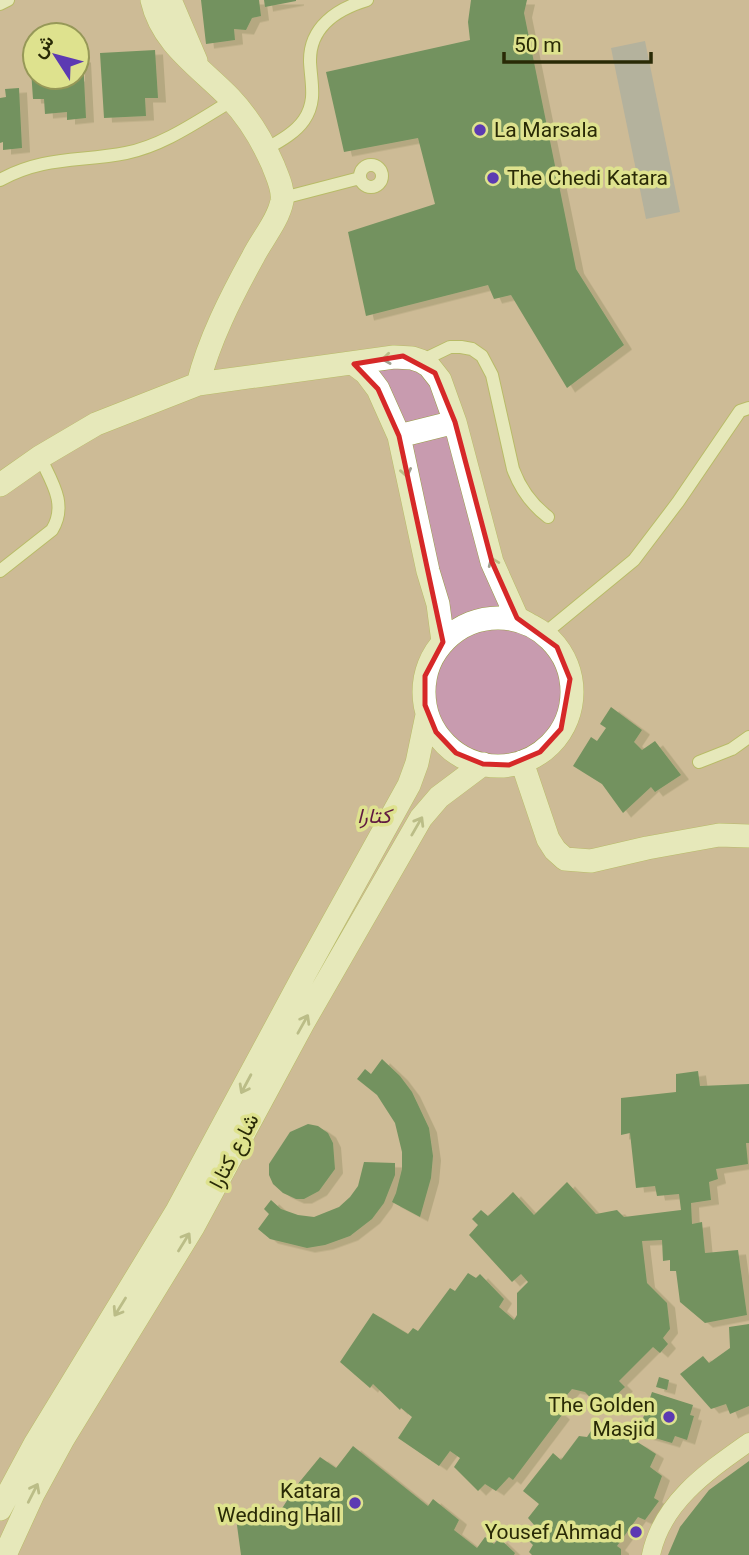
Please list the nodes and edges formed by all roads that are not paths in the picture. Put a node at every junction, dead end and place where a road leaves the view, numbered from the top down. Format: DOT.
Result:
graph roads {
  1 [pos="8,0"];
  2 [pos="152,0"];
  3 [pos="170,0"];
  4 [pos="367,0"];
  5 [pos="0,4"];
  6 [pos="199,67"];
  7 [pos="233,100"];
  8 [pos="266,149"];
  9 [pos="359,178"];
  10 [pos="0,180"];
  11 [pos="283,198"];
  12 [pos="421,361"];
  13 [pos="354,364"];
  14 [pos="198,384"];
  15 [pos="749,408"];
  16 [pos="455,422"];
  17 [pos="399,436"];
  18 [pos="40,457"];
  19 [pos="0,485"];
  20 [pos="548,517"];
  21 [pos="0,571"];
  22 [pos="536,629"];
  23 [pos="443,642"];
  24 [pos="427,715"];
  25 [pos="749,737"];
  26 [pos="522,761"];
  27 [pos="699,762"];
  28 [pos="483,764"];
  29 [pos="749,836"];
  30 [pos="749,1442"];
  31 [pos="0,1509"];
  32 [pos="5,1555"];
  33 [pos="651,1555"];
  1 -- 5 [label="lane"];
  2 -- 6 [label="street"];
  3 -- 6 [label="street"];
  4 -- 8 [label="lane"];
  6 -- 7 [label="street"];
  7 -- 8 [label="street"];
  7 -- 10 [label="lane"];
  8 -- 11 [label="street"];
  9 -- 11 [label="lane"];
  11 -- 14 [label="street"];
  12 -- 13 [label="street, one-way"];
  12 -- 16 [label="street"];
  12 -- 20 [label="lane"];
  13 -- 14 [label="street"];
  13 -- 17 [label="street"];
  14 -- 18 [label="street"];
  15 -- 22 [label="lane"];
  16 -- 17 [label="street"];
  22 -- 16 [label="street, one-way"];
  17 -- 23 [label="street, one-way"];
  18 -- 19 [label="street"];
  18 -- 21 [label="lane"];
  22 -- 23 [label="street"];
  22 -- 26 [label="street"];
  23 -- 24 [label="street"];
  24 -- 28 [label="street"];
  24 -- 31 [label="street, شارع كتارا, one-way"];
  25 -- 27 [label="lane"];
  26 -- 28 [label="street"];
  26 -- 29 [label="street"];
  32 -- 28 [label="street, شارع كتارا, one-way"];
  30 -- 33 [label="street"];
}
